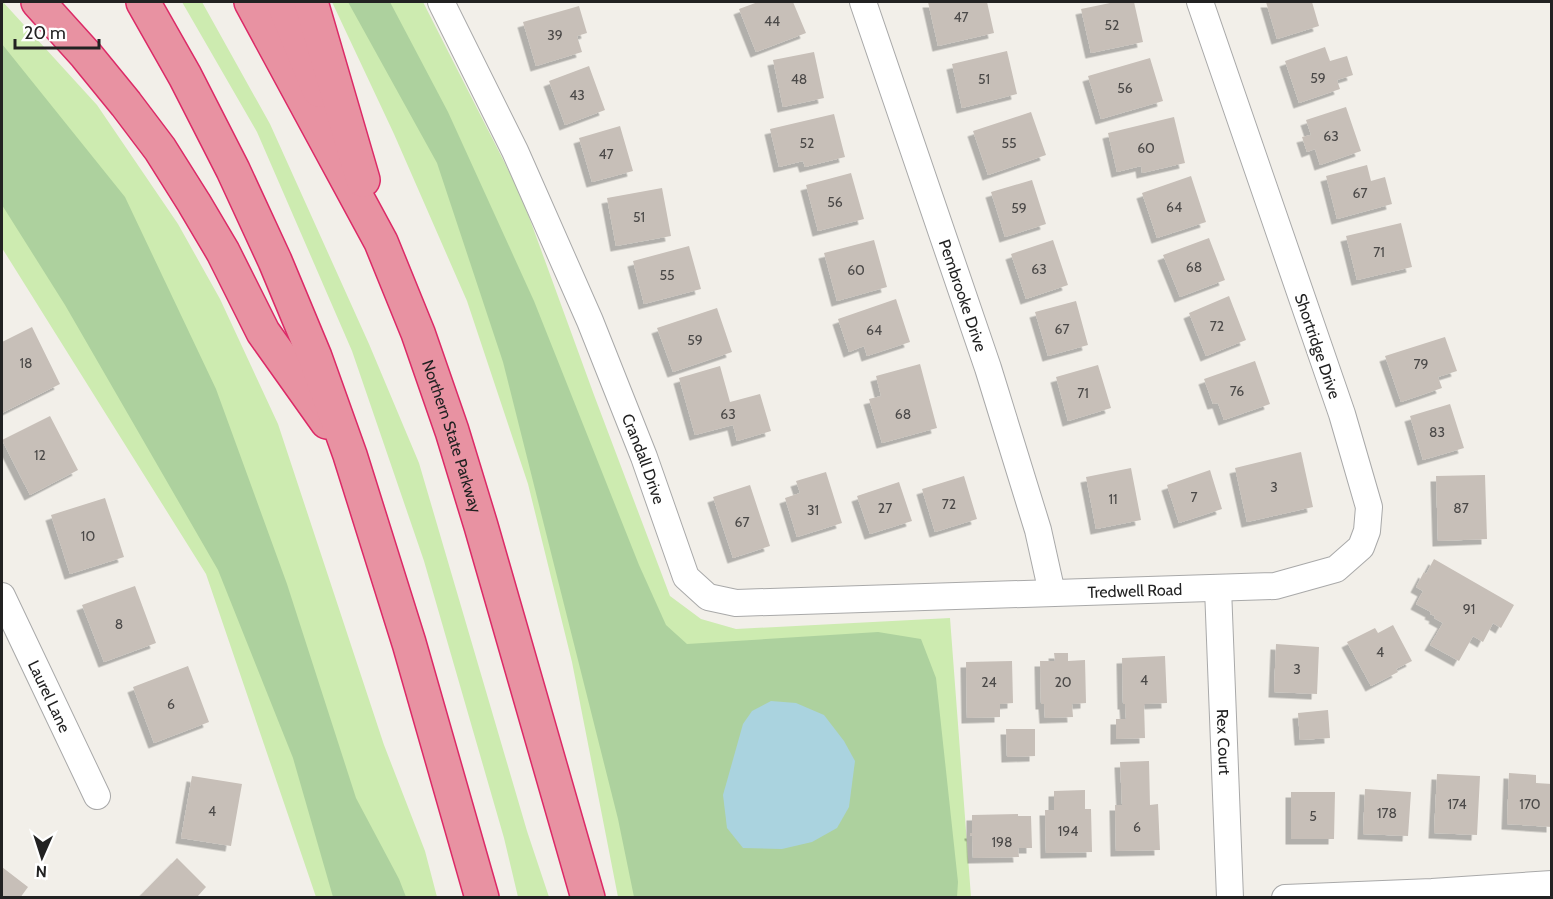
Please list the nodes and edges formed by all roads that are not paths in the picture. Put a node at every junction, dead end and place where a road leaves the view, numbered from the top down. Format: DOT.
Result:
graph roads {
  1 [pos="38,2"];
  2 [pos="143,2"];
  3 [pos="251,2"];
  4 [pos="283,2"];
  5 [pos="311,2"];
  6 [pos="441,2"];
  7 [pos="863,2"];
  8 [pos="1200,2"];
  9 [pos="381,242"];
  10 [pos="350,455"];
  11 [pos="1218,588"];
  12 [pos="1052,593"];
  13 [pos="2,596"];
  14 [pos="97,796"];
  15 [pos="1551,884"];
  16 [pos="482,897"];
  17 [pos="588,897"];
  18 [pos="1230,897"];
  19 [pos="1285,897"];
  1 -- 10 [label="highway"];
  2 -- 10 [label="highway"];
  3 -- 9 [label="highway, Northern State Parkway"];
  4 -- 9 [label="highway"];
  5 -- 9 [label="highway"];
  6 -- 12 [label="street, Crandall Drive"];
  7 -- 12 [label="street, Pembrooke Drive"];
  8 -- 11 [label="street, Shortridge Drive"];
  9 -- 17 [label="highway, Northern State Parkway"];
  10 -- 16 [label="highway"];
  11 -- 12 [label="street, Tredwell Road"];
  11 -- 18 [label="street, Rex Court"];
  13 -- 14 [label="street, Laurel Lane"];
  15 -- 19 [label="street"];
}
